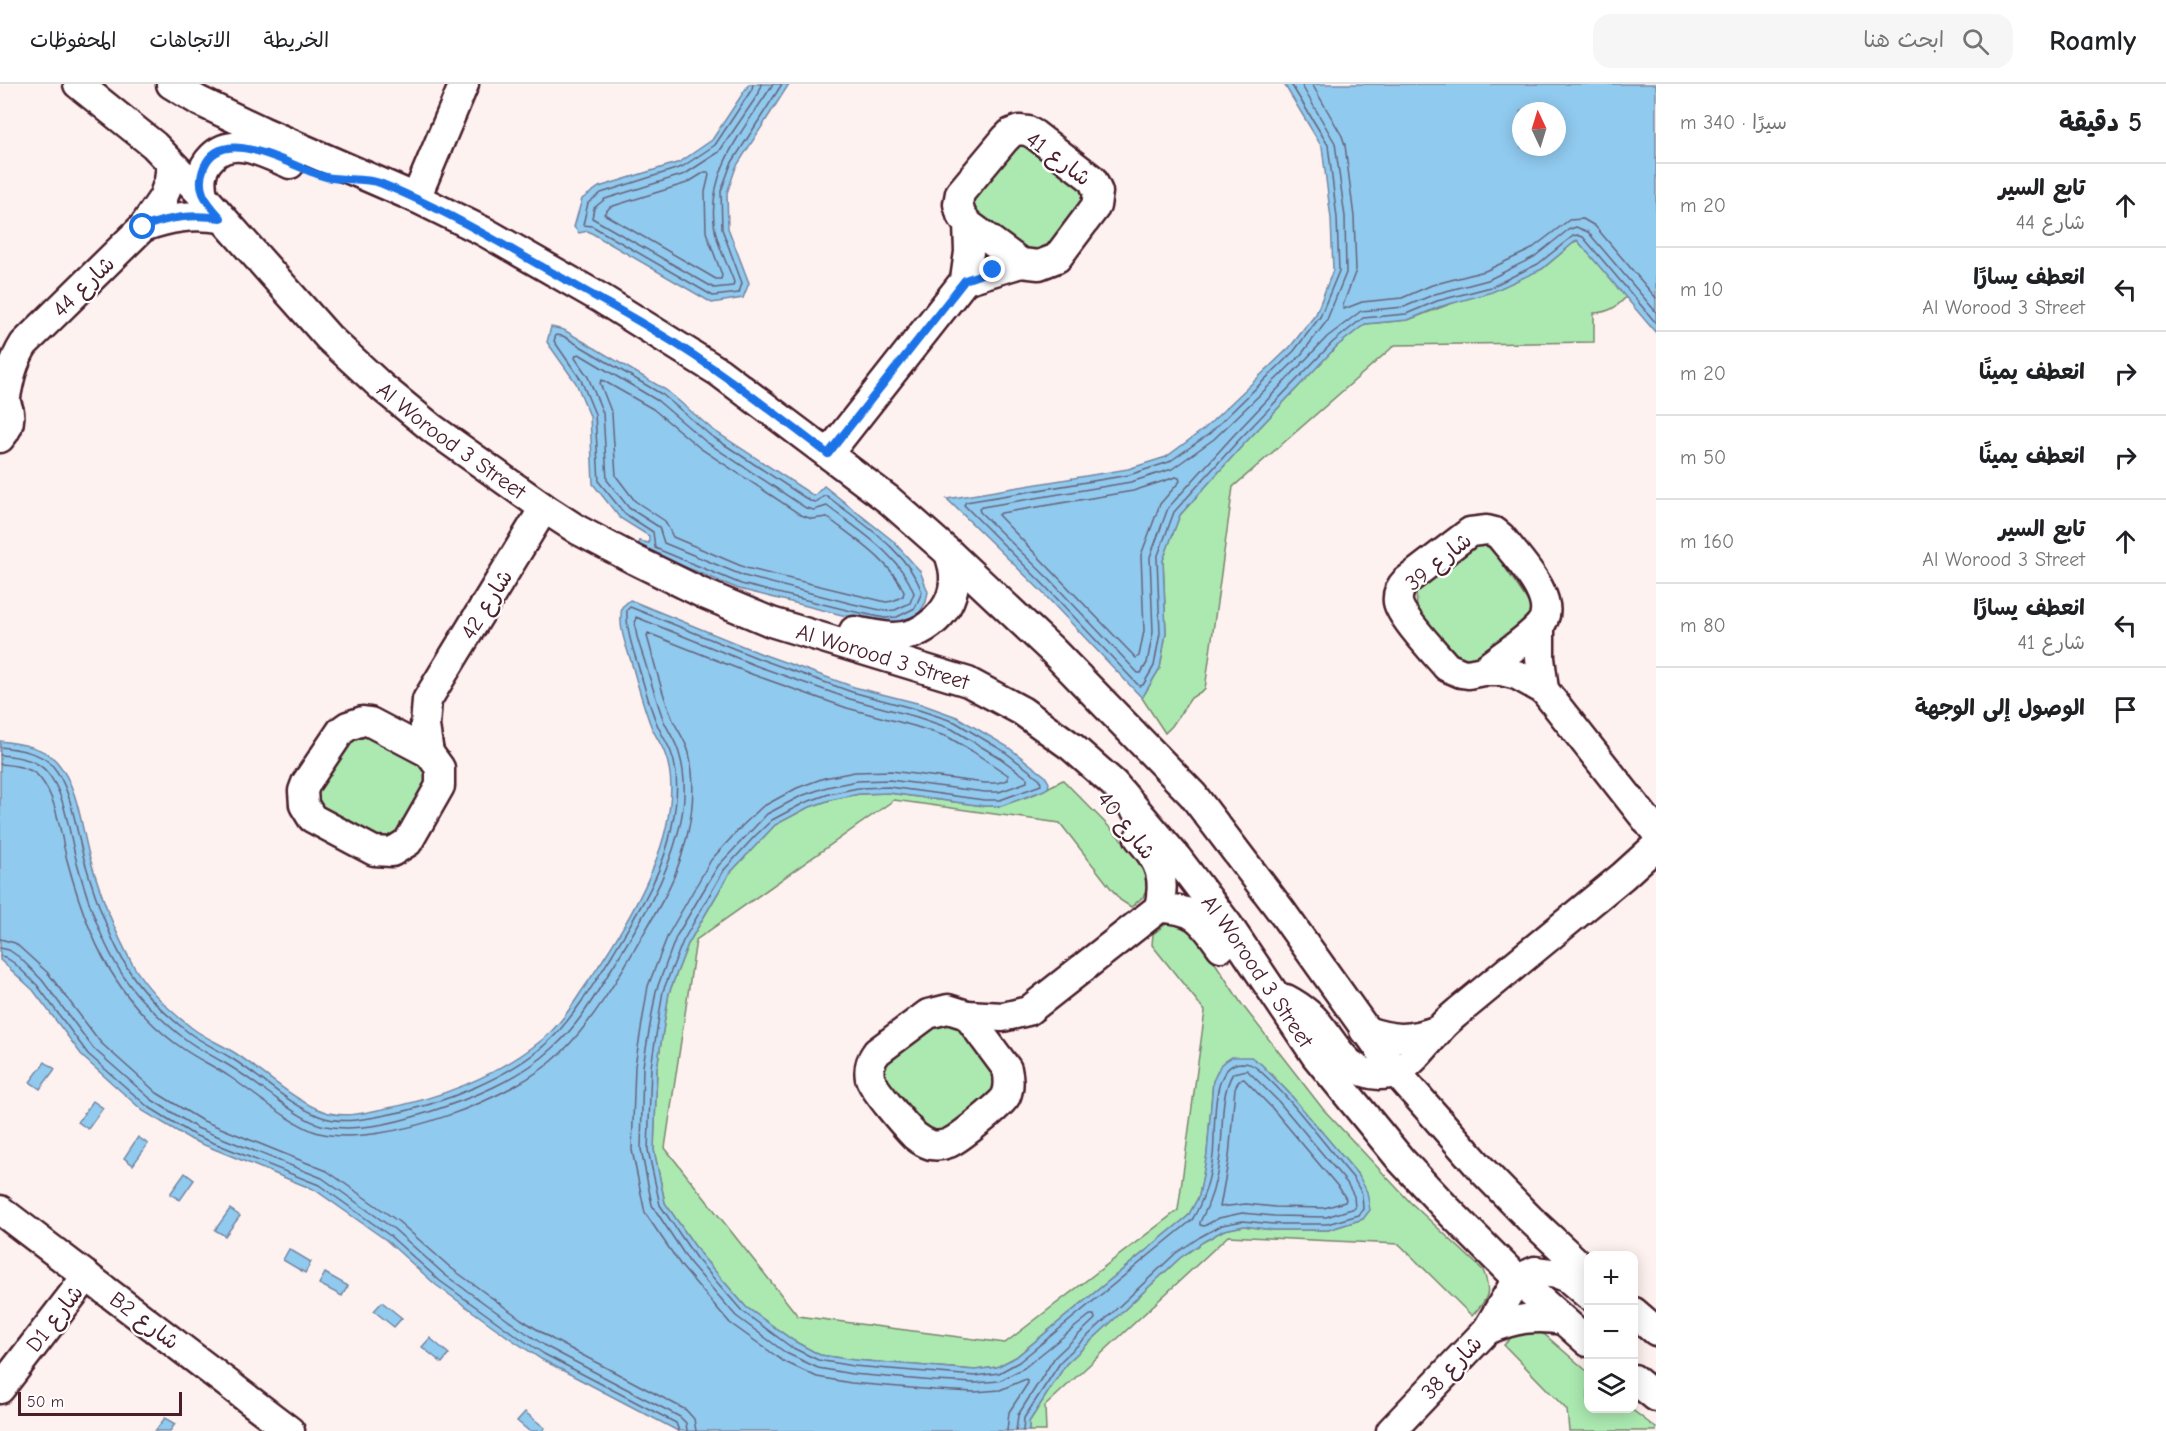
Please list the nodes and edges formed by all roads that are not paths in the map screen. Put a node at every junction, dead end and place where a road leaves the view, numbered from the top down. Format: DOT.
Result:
graph roads {
  1 [pos="78,84"];
  2 [pos="171,84"];
  3 [pos="464,84"];
  4 [pos="171,164"];
  5 [pos="376,182"];
  6 [pos="203,196"];
  7 [pos="416,198"];
  8 [pos="221,218"];
  9 [pos="968,224"];
  10 [pos="143,227"];
  11 [pos="1021,263"];
  12 [pos="965,280"];
  13 [pos="12,347"];
  14 [pos="3,399"];
  15 [pos="0,438"];
  16 [pos="828,454"];
  17 [pos="544,508"];
  18 [pos="949,553"];
  19 [pos="771,622"];
  20 [pos="1540,625"];
  21 [pos="1483,671"];
  22 [pos="1544,690"];
  23 [pos="427,700"];
  24 [pos="370,722"];
  25 [pos="1072,747"];
  26 [pos="429,753"];
  27 [pos="1656,832"];
  28 [pos="1656,846"];
  29 [pos="1159,908"];
  30 [pos="1273,995"];
  31 [pos="1028,1011"];
  32 [pos="967,1015"];
  33 [pos="1364,1030"];
  34 [pos="1438,1030"];
  35 [pos="1007,1069"];
  36 [pos="1396,1072"];
  37 [pos="0,1210"];
  38 [pos="1584,1269"];
  39 [pos="87,1276"];
  40 [pos="1517,1279"];
  41 [pos="1584,1292"];
  42 [pos="1638,1315"];
  43 [pos="1563,1320"];
  44 [pos="1487,1329"];
  45 [pos="1656,1331"];
  46 [pos="1638,1335"];
  47 [pos="1584,1338"];
  48 [pos="1656,1343"];
  49 [pos="1638,1382"];
  50 [pos="0,1389"];
  51 [pos="1656,1397"];
  52 [pos="291,1431"];
  53 [pos="1391,1431"];
  1 -- 4 [label="street, Al Worood 3 Street"];
  2 -- 5 [label="street"];
  3 -- 7 [label="street"];
  4 -- 6 [label="street, Al Worood 3 Street"];
  4 -- 10 [label="street, شارع 44"];
  5 -- 6 [label="street"];
  5 -- 7 [label="street"];
  6 -- 8 [label="street, Al Worood 3 Street"];
  7 -- 16 [label="street"];
  8 -- 10 [label="street, شارع 44"];
  8 -- 17 [label="street, Al Worood 3 Street"];
  9 -- 11 [label="street"];
  9 -- 11 [label="street, شارع 41"];
  9 -- 12 [label="street, شارع 41"];
  10 -- 13 [label="street, شارع 44"];
  11 -- 12 [label="street, شارع 41"];
  12 -- 16 [label="street"];
  13 -- 14 [label="street, شارع 44"];
  14 -- 15 [label="street, شارع 44"];
  16 -- 18 [label="street"];
  17 -- 19 [label="street, Al Worood 3 Street"];
  17 -- 23 [label="street, شارع 42"];
  18 -- 19 [label="street"];
  18 -- 33 [label="street"];
  19 -- 25 [label="street, Al Worood 3 Street"];
  20 -- 21 [label="street"];
  20 -- 21 [label="street, شارع 39"];
  20 -- 22 [label="street, شارع 39"];
  21 -- 22 [label="street, شارع 39"];
  22 -- 27 [label="street, شارع 39"];
  23 -- 24 [label="street, شارع 42"];
  23 -- 26 [label="street, شارع 42"];
  24 -- 26 [label="street"];
  24 -- 26 [label="street, شارع 42"];
  25 -- 29 [label="street, شارع 40"];
  25 -- 30 [label="street, Al Worood 3 Street"];
  28 -- 34 [label="street"];
  29 -- 30 [label="street"];
  29 -- 31 [label="street"];
  30 -- 36 [label="street"];
  30 -- 40 [label="street, Al Worood 3 Street"];
  31 -- 32 [label="street"];
  31 -- 35 [label="street"];
  32 -- 35 [label="street"];
  32 -- 35 [label="street"];
  33 -- 34 [label="street"];
  33 -- 36 [label="street"];
  34 -- 36 [label="street"];
  36 -- 38 [label="street"];
  37 -- 39 [label="street, B2 شارع"];
  39 -- 50 [label="street, D1 شارع"];
  39 -- 52 [label="street, B2 شارع"];
  40 -- 41 [label="street"];
  40 -- 43 [label="street, Al Worood 3 Street"];
  40 -- 44 [label="street, شارع 38"];
  42 -- 45 [label="street"];
  43 -- 44 [label="street"];
  43 -- 47 [label="street, Al Worood 3 Street"];
  44 -- 53 [label="street, شارع 38"];
  46 -- 48 [label="street"];
  49 -- 51 [label="street"];
}
